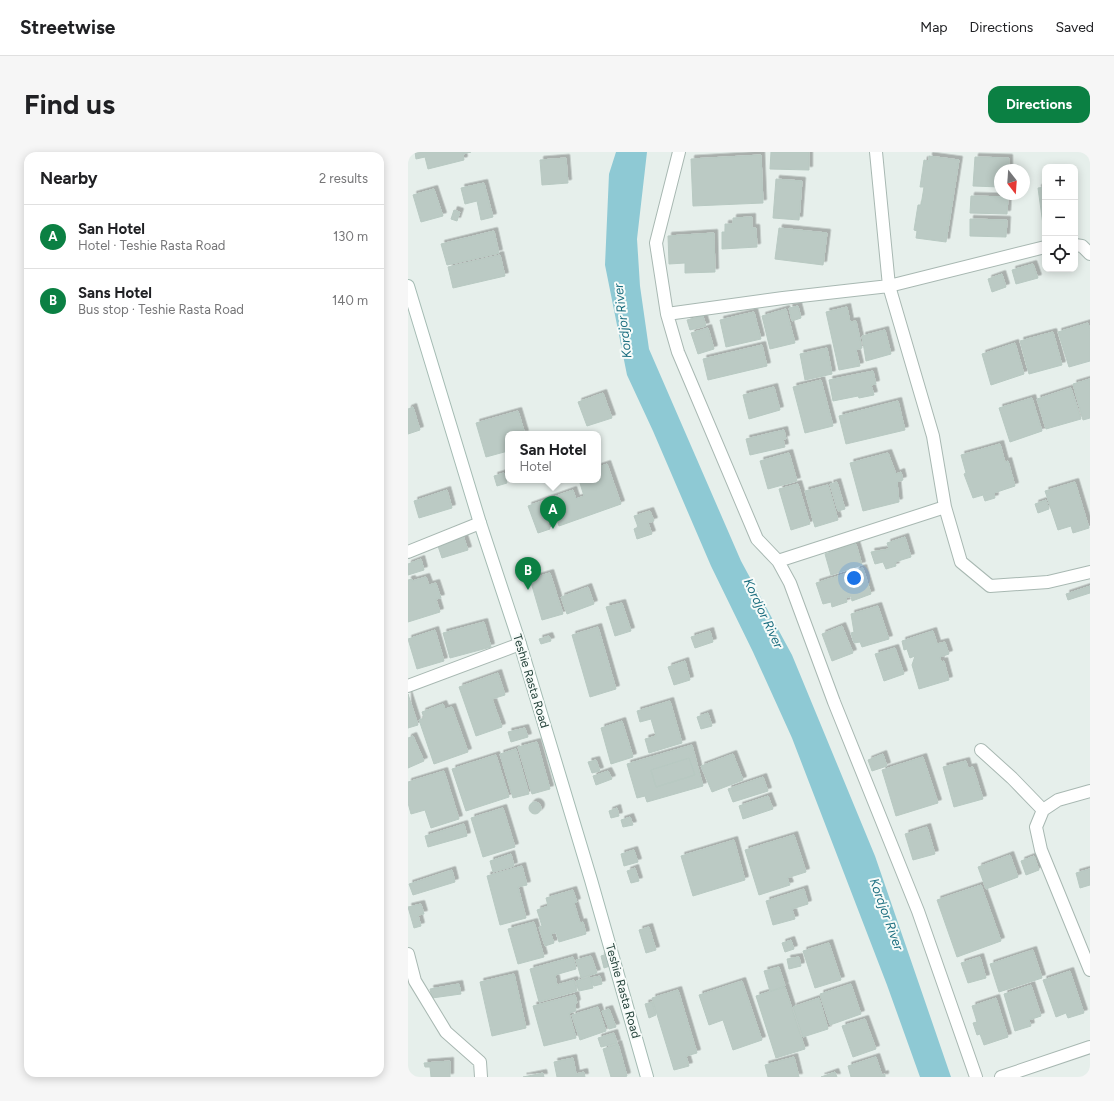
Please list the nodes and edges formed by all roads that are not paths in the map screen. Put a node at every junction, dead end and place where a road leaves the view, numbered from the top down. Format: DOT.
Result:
graph roads {
  1 [pos="679,152"];
  2 [pos="876,152"];
  3 [pos="1078,245"];
  4 [pos="1042,248"];
  5 [pos="1090,254"];
  6 [pos="408,286"];
  7 [pos="889,286"];
  8 [pos="667,314"];
  9 [pos="945,508"];
  10 [pos="480,524"];
  11 [pos="408,552"];
  12 [pos="778,561"];
  13 [pos="1090,572"];
  14 [pos="520,644"];
  15 [pos="408,686"];
  16 [pos="980,750"];
  17 [pos="1090,790"];
  18 [pos="1043,810"];
  19 [pos="408,954"];
  20 [pos="1090,970"];
  21 [pos="1090,1047"];
  22 [pos="481,1077"];
  23 [pos="647,1077"];
  24 [pos="976,1077"];
  25 [pos="1001,1077"];
  1 -- 8 [label="street"];
  2 -- 7 [label="street"];
  3 -- 5 [label="street"];
  4 -- 7 [label="street"];
  6 -- 10 [label="street, Teshie Rasta Road"];
  7 -- 8 [label="street"];
  7 -- 9 [label="street"];
  8 -- 12 [label="street"];
  9 -- 12 [label="street"];
  9 -- 13 [label="street"];
  10 -- 11 [label="street"];
  10 -- 14 [label="street, Teshie Rasta Road"];
  12 -- 24 [label="street"];
  14 -- 15 [label="street"];
  14 -- 23 [label="street, Teshie Rasta Road"];
  16 -- 18 [label="street"];
  17 -- 18 [label="street"];
  18 -- 20 [label="street"];
  19 -- 22 [label="street"];
  21 -- 25 [label="street"];
}
